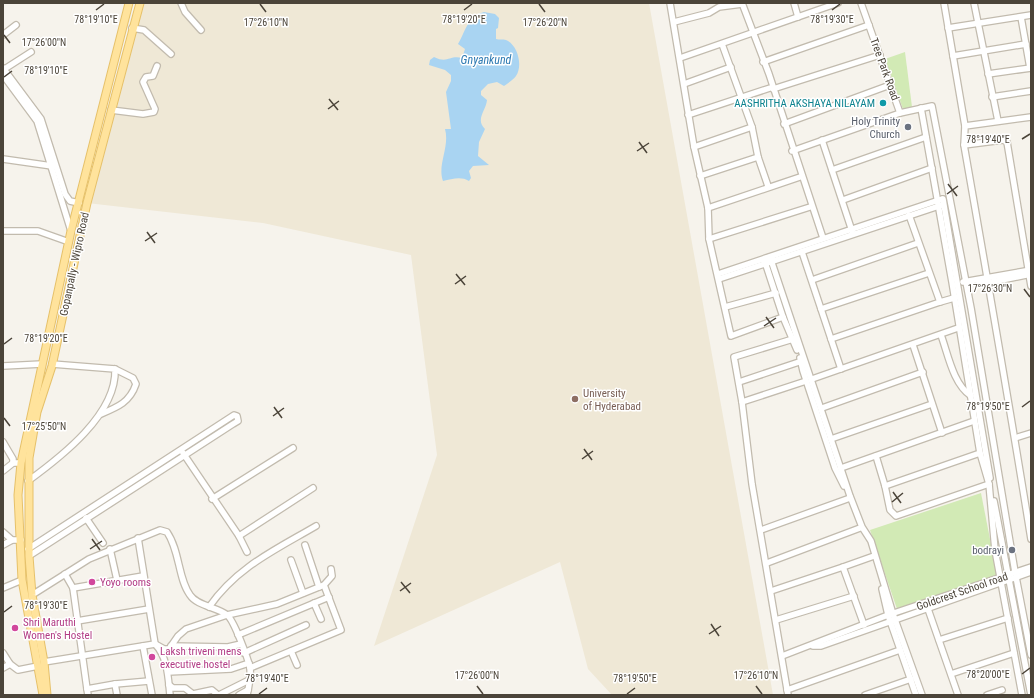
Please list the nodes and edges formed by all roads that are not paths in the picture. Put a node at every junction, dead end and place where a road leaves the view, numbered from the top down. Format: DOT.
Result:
graph roads {
  1 [pos="128,3"];
  2 [pos="140,3"];
  3 [pos="181,3"];
  4 [pos="670,3"];
  5 [pos="742,3"];
  6 [pos="794,3"];
  7 [pos="838,3"];
  8 [pos="861,3"];
  9 [pos="944,3"];
  10 [pos="974,3"];
  11 [pos="830,4"];
  12 [pos="718,5"];
  13 [pos="1031,16"];
  14 [pos="798,17"];
  15 [pos="1021,17"];
  16 [pos="674,22"];
  17 [pos="978,22"];
  18 [pos="16,25"];
  19 [pos="869,25"];
  20 [pos="132,28"];
  21 [pos="948,28"];
  22 [pos="201,30"];
  23 [pos="752,32"];
  24 [pos="3,35"];
  25 [pos="722,44"];
  26 [pos="1026,44"];
  27 [pos="983,50"];
  28 [pos="31,52"];
  29 [pos="171,54"];
  30 [pos="880,55"];
  31 [pos="953,56"];
  32 [pos="680,58"];
  33 [pos="764,62"];
  34 [pos="157,66"];
  35 [pos="730,67"];
  36 [pos="1030,68"];
  37 [pos="3,70"];
  38 [pos="988,74"];
  39 [pos="684,84"];
  40 [pos="890,85"];
  41 [pos="772,88"];
  42 [pos="1031,91"];
  43 [pos="106,92"];
  44 [pos="115,94"];
  45 [pos="741,97"];
  46 [pos="992,97"];
  47 [pos="103,101"];
  48 [pos="112,107"];
  49 [pos="921,108"];
  50 [pos="900,113"];
  51 [pos="688,115"];
  52 [pos="1031,117"];
  53 [pos="998,121"];
  54 [pos="784,124"];
  55 [pos="965,126"];
  56 [pos="752,127"];
  57 [pos="926,137"];
  58 [pos="822,140"];
  59 [pos="964,145"];
  60 [pos="694,148"];
  61 [pos="793,150"];
  62 [pos="758,157"];
  63 [pos="3,159"];
  64 [pos="52,166"];
  65 [pos="932,168"];
  66 [pos="832,170"];
  67 [pos="700,176"];
  68 [pos="800,177"];
  69 [pos="768,186"];
  70 [pos="842,200"];
  71 [pos="944,202"];
  72 [pos="79,203"];
  73 [pos="810,206"];
  74 [pos="708,208"];
  75 [pos="909,215"];
  76 [pos="851,229"];
  77 [pos="3,231"];
  78 [pos="71,231"];
  79 [pos="853,235"];
  80 [pos="709,239"];
  81 [pos="821,240"];
  82 [pos="69,242"];
  83 [pos="918,243"];
  84 [pos="802,252"];
  85 [pos="768,260"];
  86 [pos="929,273"];
  87 [pos="1030,273"];
  88 [pos="719,277"];
  89 [pos="812,280"];
  90 [pos="987,281"];
  91 [pos="955,282"];
  92 [pos="966,282"];
  93 [pos="1031,286"];
  94 [pos="776,292"];
  95 [pos="954,298"];
  96 [pos="940,302"];
  97 [pos="726,307"];
  98 [pos="821,309"];
  99 [pos="783,317"];
  100 [pos="958,328"];
  101 [pos="941,335"];
  102 [pos="793,339"];
  103 [pos="831,339"];
  104 [pos="913,344"];
  105 [pos="802,361"];
  106 [pos="42,364"];
  107 [pos="52,364"];
  108 [pos="3,366"];
  109 [pos="115,369"];
  110 [pos="841,369"];
  111 [pos="805,370"];
  112 [pos="923,372"];
  113 [pos="809,380"];
  114 [pos="739,382"];
  115 [pos="971,396"];
  116 [pos="742,402"];
  117 [pos="932,404"];
  118 [pos="822,408"];
  119 [pos="101,414"];
  120 [pos="974,421"];
  121 [pos="942,432"];
  122 [pos="1031,433"];
  123 [pos="1015,438"];
  124 [pos="832,439"];
  125 [pos="3,442"];
  126 [pos="293,448"];
  127 [pos="181,450"];
  128 [pos="980,453"];
  129 [pos="185,456"];
  130 [pos="876,456"];
  131 [pos="21,463"];
  132 [pos="13,464"];
  133 [pos="841,468"];
  134 [pos="3,471"];
  135 [pos="28,482"];
  136 [pos="989,484"];
  137 [pos="885,486"];
  138 [pos="313,488"];
  139 [pos="850,498"];
  140 [pos="212,499"];
  141 [pos="80,516"];
  142 [pos="88,519"];
  143 [pos="316,526"];
  144 [pos="860,528"];
  145 [pos="761,530"];
  146 [pos="3,532"];
  147 [pos="239,536"];
  148 [pos="138,538"];
  149 [pos="1031,539"];
  150 [pos="12,540"];
  151 [pos="21,540"];
  152 [pos="103,543"];
  153 [pos="3,545"];
  154 [pos="305,545"];
  155 [pos="110,549"];
  156 [pos="247,552"];
  157 [pos="29,553"];
  158 [pos="874,556"];
  159 [pos="291,560"];
  160 [pos="767,563"];
  161 [pos="843,567"];
  162 [pos="1031,567"];
  163 [pos="331,569"];
  164 [pos="1031,572"];
  165 [pos="65,574"];
  166 [pos="1016,575"];
  167 [pos="143,576"];
  168 [pos="1008,577"];
  169 [pos="22,580"];
  170 [pos="117,580"];
  171 [pos="1001,580"];
  172 [pos="321,586"];
  173 [pos="3,588"];
  174 [pos="73,588"];
  175 [pos="772,591"];
  176 [pos="303,593"];
  177 [pos="32,595"];
  178 [pos="854,596"];
  179 [pos="329,597"];
  180 [pos="314,604"];
  181 [pos="209,607"];
  182 [pos="149,609"];
  183 [pos="928,609"];
  184 [pos="227,615"];
  185 [pos="891,615"];
  186 [pos="1008,618"];
  187 [pos="321,619"];
  188 [pos="32,620"];
  189 [pos="776,620"];
  190 [pos="77,621"];
  191 [pos="893,621"];
  192 [pos="306,625"];
  193 [pos="864,625"];
  194 [pos="238,635"];
  195 [pos="939,640"];
  196 [pos="154,644"];
  197 [pos="241,644"];
  198 [pos="143,646"];
  199 [pos="171,646"];
  200 [pos="812,646"];
  201 [pos="900,650"];
  202 [pos="291,651"];
  203 [pos="1014,652"];
  204 [pos="3,653"];
  205 [pos="244,653"];
  206 [pos="82,655"];
  207 [pos="1031,655"];
  208 [pos="782,656"];
  209 [pos="10,664"];
  210 [pos="41,664"];
  211 [pos="297,665"];
  212 [pos="249,666"];
  213 [pos="3,668"];
  214 [pos="168,672"];
  215 [pos="951,674"];
  216 [pos="251,679"];
  217 [pos="911,680"];
  218 [pos="149,682"];
  219 [pos="115,684"];
  220 [pos="169,685"];
  221 [pos="1002,690"];
  222 [pos="88,692"];
  223 [pos="248,692"];
  224 [pos="787,693"];
  225 [pos="43,695"];
  226 [pos="47,695"];
  227 [pos="117,695"];
  228 [pos="152,695"];
  229 [pos="170,695"];
  230 [pos="194,695"];
  231 [pos="219,695"];
  232 [pos="239,695"];
  233 [pos="866,695"];
  234 [pos="916,695"];
  235 [pos="922,695"];
  236 [pos="958,695"];
  237 [pos="987,695"];
  238 [pos="1022,695"];
  239 [pos="1031,695"];
  1 -- 43 [label="main road, Gopanpally - Wipro Road"];
  2 -- 20 [label="main road, Gopanpally - Wipro Road"];
  3 -- 22 [label="street"];
  4 -- 16 [label="street"];
  5 -- 12 [label="street"];
  5 -- 23 [label="street"];
  6 -- 14 [label="street"];
  7 -- 11 [label="street"];
  8 -- 19 [label="street, Tree Park Road"];
  9 -- 21 [label="street"];
  10 -- 17 [label="street"];
  11 -- 14 [label="street"];
  12 -- 16 [label="street"];
  13 -- 15 [label="street"];
  14 -- 23 [label="street"];
  15 -- 17 [label="street"];
  15 -- 26 [label="street"];
  16 -- 32 [label="street"];
  17 -- 21 [label="street"];
  17 -- 27 [label="street"];
  18 -- 24 [label="street"];
  19 -- 30 [label="street, Tree Park Road"];
  19 -- 33 [label="street"];
  20 -- 29 [label="street"];
  20 -- 44 [label="main road, Gopanpally - Wipro Road"];
  21 -- 31 [label="street"];
  23 -- 25 [label="street"];
  23 -- 33 [label="street"];
  25 -- 32 [label="street"];
  25 -- 35 [label="street"];
  26 -- 27 [label="street"];
  26 -- 36 [label="street"];
  27 -- 31 [label="street"];
  27 -- 38 [label="street"];
  28 -- 37 [label="street"];
  30 -- 40 [label="street, Tree Park Road"];
  30 -- 41 [label="street"];
  31 -- 55 [label="street"];
  32 -- 39 [label="street"];
  33 -- 41 [label="street"];
  34 -- 48 [label="street"];
  35 -- 39 [label="street"];
  35 -- 45 [label="street"];
  36 -- 38 [label="street"];
  37 -- 64 [label="street"];
  37 -- 72 [label="street"];
  38 -- 46 [label="street"];
  39 -- 51 [label="street"];
  40 -- 50 [label="street, Tree Park Road"];
  40 -- 54 [label="street"];
  41 -- 45 [label="street"];
  41 -- 54 [label="street"];
  41 -- 61 [label="street"];
  42 -- 46 [label="street"];
  43 -- 44 [label="main road"];
  43 -- 47 [label="main road, Gopanpally - Wipro Road"];
  44 -- 48 [label="main road, Gopanpally - Wipro Road"];
  45 -- 51 [label="street"];
  45 -- 56 [label="street"];
  46 -- 53 [label="street"];
  47 -- 48 [label="main road"];
  47 -- 72 [label="main road, Gopanpally - Wipro Road"];
  48 -- 107 [label="main road, Gopanpally - Wipro Road"];
  49 -- 50 [label="street"];
  49 -- 57 [label="street"];
  49 -- 71 [label="street"];
  50 -- 58 [label="street"];
  51 -- 60 [label="street"];
  52 -- 53 [label="street"];
  53 -- 55 [label="street"];
  54 -- 61 [label="street"];
  55 -- 59 [label="street"];
  56 -- 60 [label="street"];
  56 -- 62 [label="street"];
  57 -- 65 [label="street"];
  57 -- 66 [label="street"];
  58 -- 61 [label="street"];
  58 -- 66 [label="street"];
  59 -- 87 [label="street"];
  59 -- 90 [label="street"];
  60 -- 67 [label="street"];
  61 -- 68 [label="street"];
  61 -- 81 [label="street"];
  62 -- 67 [label="street"];
  62 -- 69 [label="street"];
  63 -- 64 [label="street"];
  64 -- 78 [label="street"];
  65 -- 70 [label="street"];
  65 -- 71 [label="street"];
  66 -- 70 [label="street"];
  67 -- 74 [label="street"];
  68 -- 69 [label="street"];
  68 -- 73 [label="street"];
  69 -- 74 [label="street"];
  70 -- 76 [label="street"];
  71 -- 75 [label="street"];
  71 -- 76 [label="street"];
  71 -- 91 [label="street"];
  71 -- 92 [label="street"];
  72 -- 78 [label="main road, Gopanpally - Wipro Road"];
  73 -- 80 [label="street"];
  73 -- 81 [label="street"];
  74 -- 80 [label="street"];
  75 -- 79 [label="street"];
  75 -- 83 [label="street"];
  76 -- 79 [label="street"];
  76 -- 81 [label="street"];
  77 -- 82 [label="street"];
  78 -- 82 [label="main road, Gopanpally - Wipro Road"];
  79 -- 81 [label="street"];
  80 -- 88 [label="street"];
  81 -- 84 [label="street"];
  81 -- 85 [label="street"];
  82 -- 106 [label="main road, Gopanpally - Wipro Road"];
  83 -- 86 [label="street"];
  83 -- 89 [label="street"];
  84 -- 85 [label="street"];
  84 -- 89 [label="street"];
  85 -- 88 [label="street"];
  85 -- 94 [label="street"];
  85 -- 111 [label="street"];
  86 -- 96 [label="street"];
  86 -- 98 [label="street"];
  87 -- 90 [label="street"];
  87 -- 93 [label="street"];
  88 -- 97 [label="street"];
  89 -- 98 [label="street"];
  90 -- 92 [label="street"];
  90 -- 123 [label="street"];
  91 -- 92 [label="street"];
  91 -- 95 [label="street"];
  91 -- 168 [label="street"];
  92 -- 166 [label="street"];
  94 -- 97 [label="street"];
  94 -- 99 [label="street"];
  95 -- 96 [label="street"];
  95 -- 100 [label="street"];
  96 -- 103 [label="street"];
  97 -- 99 [label="street"];
  98 -- 103 [label="street"];
  99 -- 102 [label="street"];
  100 -- 101 [label="street"];
  100 -- 115 [label="street"];
  101 -- 104 [label="street"];
  101 -- 115 [label="street"];
  102 -- 105 [label="street"];
  102 -- 114 [label="street"];
  103 -- 110 [label="street"];
  104 -- 110 [label="street"];
  104 -- 112 [label="street"];
  105 -- 111 [label="street"];
  105 -- 114 [label="street"];
  106 -- 108 [label="street"];
  106 -- 131 [label="main road, Gopanpally - Wipro Road"];
  107 -- 109 [label="street"];
  107 -- 135 [label="main road, Gopanpally - Wipro Road"];
  109 -- 119 [label="street"];
  109 -- 119 [label="street"];
  110 -- 113 [label="street"];
  111 -- 113 [label="street"];
  112 -- 117 [label="street"];
  112 -- 118 [label="street"];
  113 -- 116 [label="street"];
  113 -- 118 [label="street"];
  113 -- 139 [label="street"];
  114 -- 116 [label="street"];
  115 -- 120 [label="street"];
  116 -- 145 [label="street"];
  117 -- 121 [label="street"];
  117 -- 124 [label="street"];
  118 -- 124 [label="street"];
  119 -- 135 [label="street"];
  120 -- 121 [label="street"];
  120 -- 128 [label="street"];
  121 -- 130 [label="street"];
  122 -- 123 [label="street"];
  123 -- 149 [label="street"];
  124 -- 133 [label="street"];
  125 -- 132 [label="street"];
  126 -- 140 [label="street"];
  127 -- 129 [label="street"];
  127 -- 129 [label="street"];
  127 -- 141 [label="street"];
  128 -- 136 [label="street"];
  128 -- 137 [label="street"];
  129 -- 140 [label="street"];
  129 -- 142 [label="street"];
  130 -- 133 [label="street"];
  130 -- 137 [label="street"];
  131 -- 132 [label="street"];
  131 -- 151 [label="main road, Gopanpally - Wipro Road"];
  132 -- 134 [label="street"];
  133 -- 185 [label="street"];
  135 -- 157 [label="main road, Gopanpally - Wipro Road"];
  136 -- 137 [label="street"];
  136 -- 171 [label="street"];
  138 -- 147 [label="street"];
  139 -- 144 [label="street"];
  139 -- 145 [label="street"];
  140 -- 147 [label="street"];
  141 -- 142 [label="street"];
  141 -- 157 [label="street"];
  142 -- 152 [label="street"];
  142 -- 157 [label="street"];
  143 -- 181 [label="street"];
  144 -- 158 [label="street"];
  144 -- 160 [label="street"];
  145 -- 160 [label="street"];
  146 -- 150 [label="street"];
  147 -- 156 [label="street"];
  148 -- 155 [label="street"];
  148 -- 167 [label="street"];
  148 -- 181 [label="street"];
  150 -- 151 [label="street"];
  150 -- 153 [label="street"];
  151 -- 169 [label="main road, Gopanpally - Wipro Road"];
  154 -- 172 [label="street"];
  155 -- 165 [label="street"];
  155 -- 170 [label="street"];
  157 -- 177 [label="main road, Gopanpally - Wipro Road"];
  158 -- 161 [label="street"];
  158 -- 185 [label="street"];
  159 -- 176 [label="street"];
  160 -- 175 [label="street"];
  161 -- 175 [label="street"];
  161 -- 178 [label="street"];
  162 -- 166 [label="street, Goldcrest School road"];
  163 -- 172 [label="street"];
  164 -- 166 [label="street, Goldcrest School road"];
  165 -- 174 [label="street"];
  165 -- 177 [label="street"];
  166 -- 168 [label="street, Goldcrest School road"];
  166 -- 207 [label="street"];
  167 -- 170 [label="street"];
  167 -- 182 [label="street"];
  168 -- 171 [label="street, Goldcrest School road"];
  168 -- 239 [label="street"];
  169 -- 173 [label="street"];
  169 -- 188 [label="main road, Gopanpally - Wipro Road"];
  170 -- 174 [label="street"];
  171 -- 183 [label="street, Goldcrest School road"];
  171 -- 185 [label="street, Goldcrest School road"];
  171 -- 186 [label="street"];
  172 -- 176 [label="street"];
  172 -- 179 [label="street"];
  174 -- 190 [label="street"];
  175 -- 189 [label="street"];
  176 -- 184 [label="street"];
  177 -- 188 [label="main road, Gopanpally - Wipro Road"];
  178 -- 189 [label="street"];
  178 -- 193 [label="street"];
  179 -- 180 [label="street"];
  179 -- 202 [label="street"];
  180 -- 187 [label="street"];
  180 -- 194 [label="street"];
  181 -- 184 [label="street"];
  182 -- 190 [label="street"];
  182 -- 196 [label="street"];
  183 -- 191 [label="street, Goldcrest School road"];
  183 -- 195 [label="street"];
  184 -- 194 [label="street"];
  184 -- 199 [label="street"];
  185 -- 191 [label="street"];
  185 -- 193 [label="street, Goldcrest School road"];
  186 -- 195 [label="street"];
  186 -- 203 [label="street"];
  188 -- 210 [label="main road, Gopanpally - Wipro Road"];
  189 -- 208 [label="street"];
  190 -- 206 [label="street"];
  191 -- 200 [label="street, Goldcrest School road"];
  191 -- 201 [label="street"];
  191 -- 235 [label="street"];
  192 -- 205 [label="street"];
  193 -- 200 [label="street, Goldcrest School road"];
  194 -- 197 [label="street"];
  195 -- 215 [label="street"];
  196 -- 198 [label="street"];
  196 -- 199 [label="street"];
  196 -- 214 [label="street"];
  197 -- 199 [label="street"];
  197 -- 205 [label="street"];
  198 -- 206 [label="street"];
  198 -- 218 [label="street"];
  200 -- 208 [label="street"];
  201 -- 217 [label="street"];
  201 -- 224 [label="street"];
  202 -- 211 [label="street"];
  202 -- 212 [label="street"];
  203 -- 215 [label="street"];
  203 -- 238 [label="street"];
  204 -- 209 [label="street"];
  205 -- 212 [label="street"];
  206 -- 210 [label="street"];
  206 -- 222 [label="street"];
  208 -- 224 [label="street"];
  209 -- 210 [label="street"];
  209 -- 213 [label="street"];
  210 -- 225 [label="main road, Gopanpally - Wipro Road"];
  210 -- 226 [label="main road, Gopanpally - Wipro Road"];
  212 -- 214 [label="street"];
  212 -- 216 [label="street"];
  214 -- 220 [label="street"];
  215 -- 236 [label="street"];
  216 -- 223 [label="street"];
  216 -- 231 [label="street"];
  217 -- 233 [label="street"];
  217 -- 234 [label="street"];
  218 -- 219 [label="street"];
  218 -- 228 [label="street"];
  219 -- 222 [label="street"];
  219 -- 227 [label="street"];
  220 -- 229 [label="street"];
  220 -- 230 [label="street"];
  221 -- 237 [label="street"];
  223 -- 232 [label="street"];
  230 -- 231 [label="street"];
}
